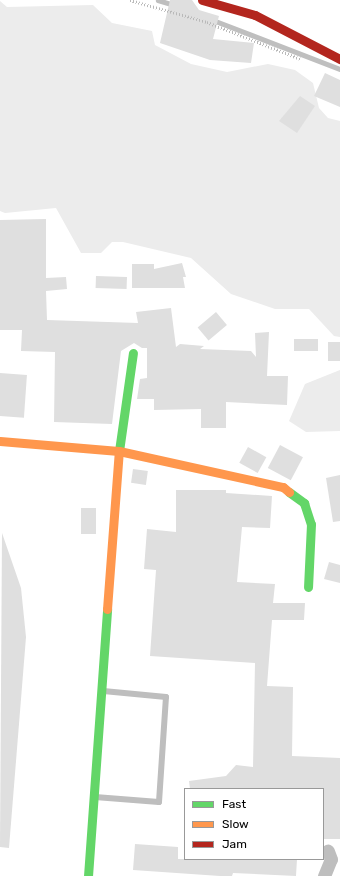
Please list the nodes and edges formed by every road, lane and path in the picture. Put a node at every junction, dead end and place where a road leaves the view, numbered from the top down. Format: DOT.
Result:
graph roads {
  1 [pos="130,0"];
  2 [pos="202,0"];
  3 [pos="340,59"];
  4 [pos="307,61"];
  5 [pos="132,352"];
  6 [pos="0,441"];
  7 [pos="119,451"];
  8 [pos="308,587"];
  9 [pos="102,691"];
  10 [pos="95,798"];
  11 [pos="328,851"];
  12 [pos="88,876"];
  13 [pos="324,876"];
  1 -- 4 [label="path"];
  2 -- 3 [label="street"];
  5 -- 7 [label="street"];
  6 -- 7 [label="street"];
  7 -- 8 [label="street"];
  7 -- 9 [label="street"];
  9 -- 10 [label="street"];
  9 -- 10 [label="lane"];
  10 -- 12 [label="street"];
  11 -- 13 [label="street"];
}
